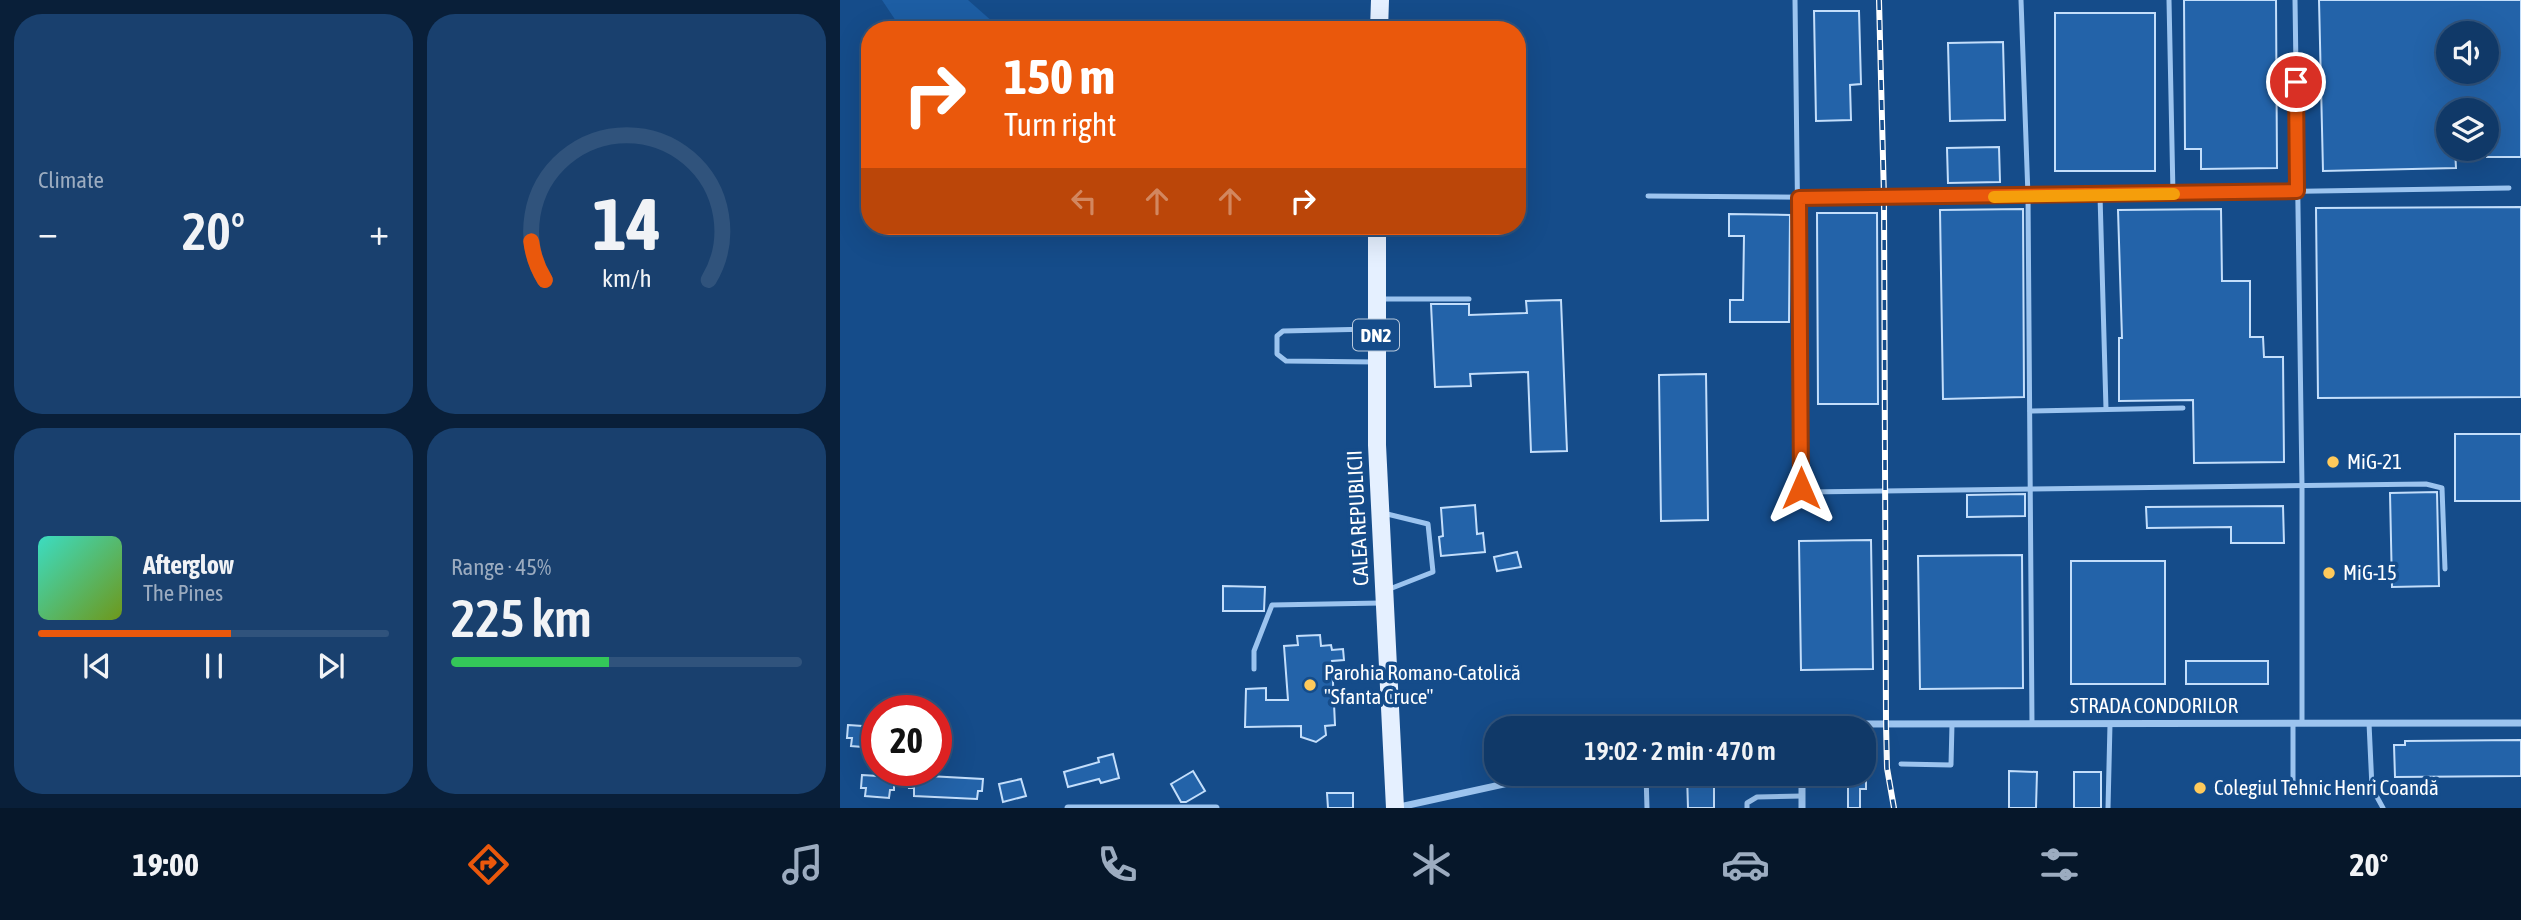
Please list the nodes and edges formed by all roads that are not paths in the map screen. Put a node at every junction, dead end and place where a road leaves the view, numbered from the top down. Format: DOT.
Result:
graph roads {
  1 [pos="1380,0"];
  2 [pos="1795,0"];
  3 [pos="2021,0"];
  4 [pos="2169,0"];
  5 [pos="2295,0"];
  6 [pos="1379,21"];
  7 [pos="2509,188"];
  8 [pos="2297,191"];
  9 [pos="2173,194"];
  10 [pos="2100,195"];
  11 [pos="1648,196"];
  12 [pos="2028,196"];
  13 [pos="1799,198"];
  14 [pos="1377,235"];
  15 [pos="1469,299"];
  16 [pos="1376,300"];
  17 [pos="1376,329"];
  18 [pos="1376,362"];
  19 [pos="2183,408"];
  20 [pos="2106,409"];
  21 [pos="2029,411"];
  22 [pos="2302,486"];
  23 [pos="2030,489"];
  24 [pos="1380,513"];
  25 [pos="2445,569"];
  26 [pos="1384,597"];
  27 [pos="1254,669"];
  28 [pos="2293,723"];
  29 [pos="2302,723"];
  30 [pos="2369,723"];
  31 [pos="2521,723"];
  32 [pos="1876,724"];
  33 [pos="1952,724"];
  34 [pos="2032,724"];
  35 [pos="2110,724"];
  36 [pos="1901,764"];
  37 [pos="1495,786"];
  38 [pos="1646,786"];
  39 [pos="1802,786"];
  40 [pos="2293,791"];
  41 [pos="1802,796"];
  42 [pos="1068,808"];
  43 [pos="1216,808"];
  44 [pos="1395,808"];
  45 [pos="1647,808"];
  46 [pos="1747,808"];
  47 [pos="1802,808"];
  48 [pos="2108,808"];
  49 [pos="2383,808"];
  1 -- 6 [label="main road"];
  2 -- 13 [label="lane"];
  3 -- 12 [label="lane"];
  4 -- 9 [label="lane"];
  5 -- 8 [label="lane"];
  7 -- 8 [label="lane"];
  8 -- 9 [label="lane"];
  8 -- 22 [label="lane"];
  9 -- 10 [label="lane"];
  10 -- 12 [label="lane"];
  10 -- 20 [label="lane"];
  11 -- 13 [label="lane"];
  12 -- 13 [label="lane"];
  12 -- 21 [label="lane"];
  13 -- 23 [label="lane"];
  14 -- 16 [label="main road, CALEA REPUBLICII / DN2"];
  15 -- 16 [label="lane"];
  16 -- 17 [label="main road, CALEA REPUBLICII / DN2"];
  17 -- 18 [label="main road, CALEA REPUBLICII / DN2"];
  17 -- 18 [label="lane"];
  18 -- 24 [label="main road, CALEA REPUBLICII / DN2"];
  19 -- 20 [label="lane"];
  20 -- 21 [label="lane"];
  21 -- 23 [label="lane"];
  22 -- 23 [label="lane"];
  22 -- 25 [label="lane"];
  22 -- 29 [label="lane"];
  23 -- 34 [label="lane"];
  24 -- 26 [label="main road, CALEA REPUBLICII / DN2"];
  24 -- 26 [label="lane"];
  26 -- 27 [label="lane"];
  26 -- 44 [label="main road, CALEA REPUBLICII / DN2"];
  28 -- 29 [label="street, STRADA CONDORILOR"];
  28 -- 35 [label="street, STRADA CONDORILOR"];
  28 -- 40 [label="lane"];
  29 -- 30 [label="street, STRADA CONDORILOR"];
  30 -- 31 [label="street, STRADA CONDORILOR"];
  30 -- 49 [label="lane"];
  32 -- 33 [label="street, STRADA CONDORILOR"];
  33 -- 34 [label="street, STRADA CONDORILOR"];
  33 -- 36 [label="lane"];
  34 -- 35 [label="street, STRADA CONDORILOR"];
  35 -- 48 [label="lane"];
  37 -- 44 [label="street"];
  38 -- 45 [label="lane"];
  39 -- 41 [label="street"];
  41 -- 46 [label="lane"];
  41 -- 47 [label="street"];
  42 -- 43 [label="street"];
}
